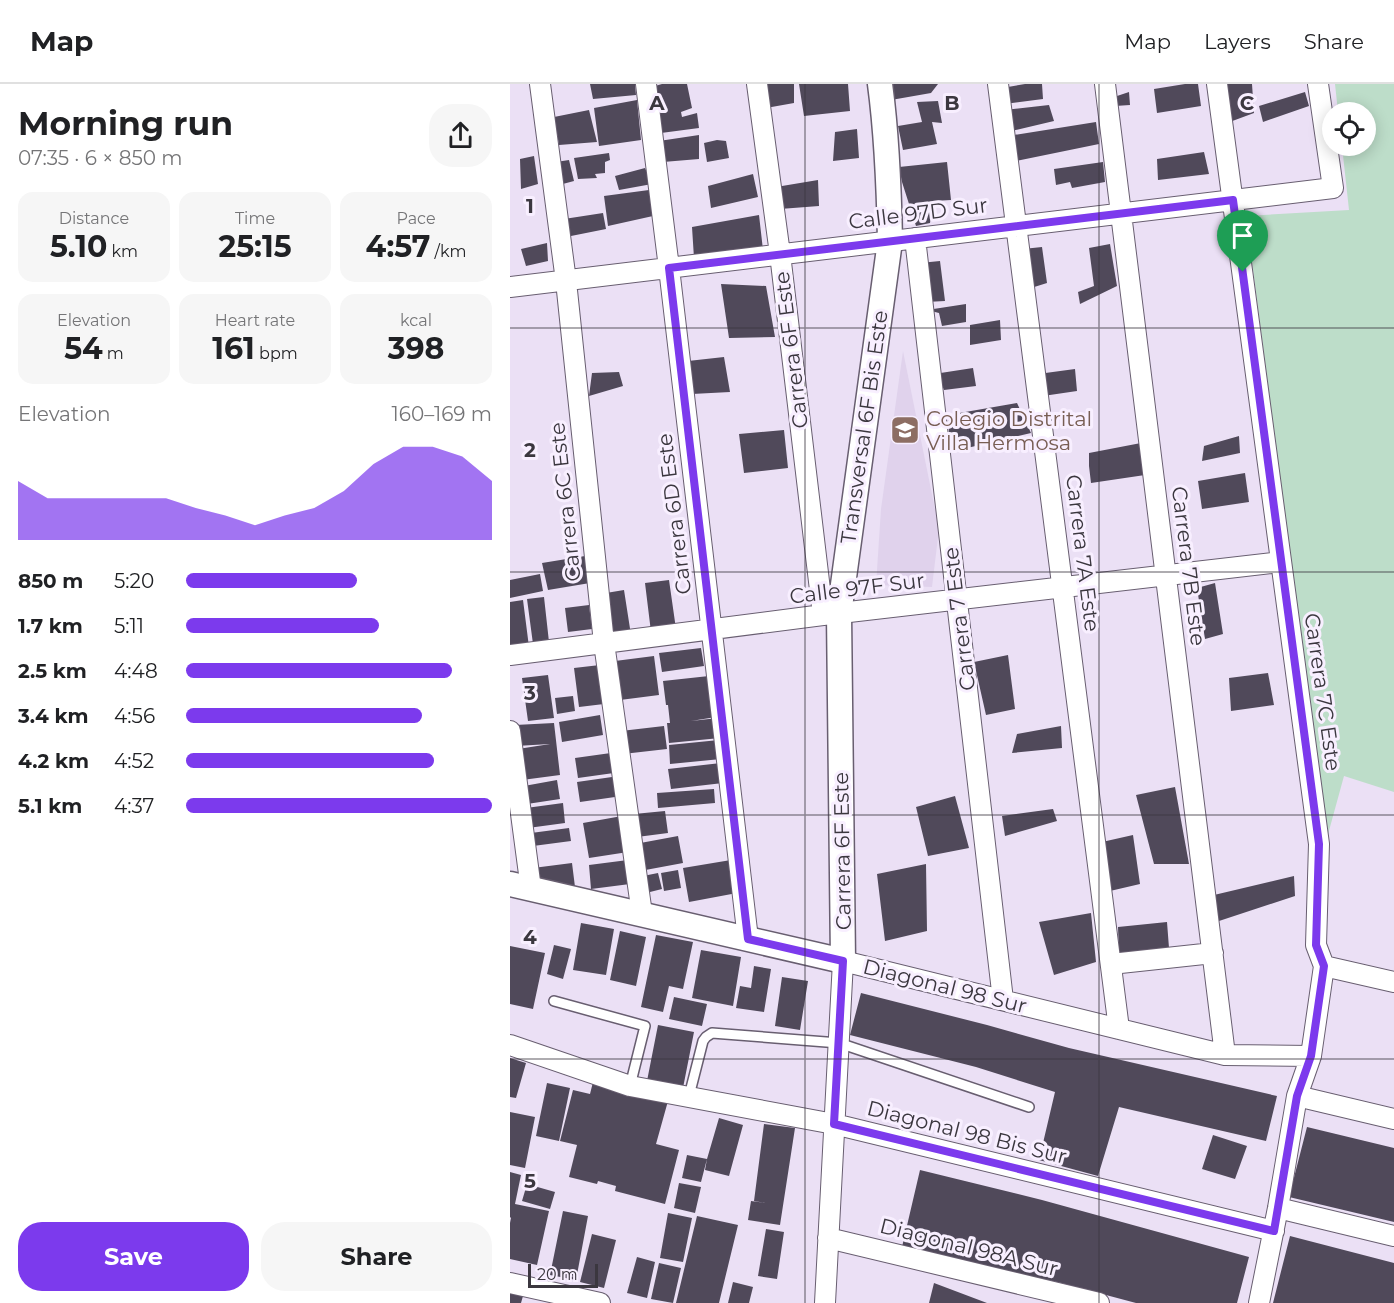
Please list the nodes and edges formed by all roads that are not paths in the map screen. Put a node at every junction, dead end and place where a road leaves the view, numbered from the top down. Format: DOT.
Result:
graph roads {
  1 [pos="540,84"];
  2 [pos="646,84"];
  3 [pos="757,84"];
  4 [pos="880,84"];
  5 [pos="998,84"];
  6 [pos="1105,84"];
  7 [pos="1217,84"];
  8 [pos="1318,84"];
  9 [pos="1233,200"];
  10 [pos="1121,213"];
  11 [pos="1017,225"];
  12 [pos="915,238"];
  13 [pos="890,241"];
  14 [pos="780,254"];
  15 [pos="669,268"];
  16 [pos="566,280"];
  17 [pos="510,287"];
  18 [pos="1281,562"];
  19 [pos="1166,576"];
  20 [pos="1063,587"];
  21 [pos="957,600"];
  22 [pos="831,615"];
  23 [pos="712,629"];
  24 [pos="604,643"];
  25 [pos="510,655"];
  26 [pos="510,731"];
  27 [pos="521,886"];
  28 [pos="642,915"];
  29 [pos="748,939"];
  30 [pos="1213,953"];
  31 [pos="843,961"];
  32 [pos="1111,964"];
  33 [pos="1324,966"];
  34 [pos="1394,982"];
  35 [pos="1003,1000"];
  36 [pos="554,1001"];
  37 [pos="1119,1029"];
  38 [pos="839,1044"];
  39 [pos="510,1045"];
  40 [pos="1225,1055"];
  41 [pos="1311,1056"];
  42 [pos="630,1086"];
  43 [pos="689,1096"];
  44 [pos="1297,1096"];
  45 [pos="1029,1107"];
  46 [pos="1394,1119"];
  47 [pos="834,1124"];
  48 [pos="1278,1208"];
  49 [pos="1274,1231"];
  50 [pos="1394,1236"];
  51 [pos="828,1238"];
  52 [pos="510,1283"];
  53 [pos="600,1303"];
  54 [pos="825,1303"];
  55 [pos="1099,1303"];
  56 [pos="1259,1303"];
  1 -- 16 [label="street, Carrera 6C Este"];
  2 -- 15 [label="street, Carrera 6D Este"];
  3 -- 14 [label="street, Carrera 6F Este"];
  4 -- 13 [label="street"];
  5 -- 11 [label="street, Carrera 7A Este"];
  6 -- 10 [label="street, Carrera 7B Este"];
  7 -- 9 [label="street, Carrera 7C Este"];
  8 -- 9 [label="street, Calle 97D Sur"];
  9 -- 10 [label="street, Calle 97D Sur"];
  9 -- 18 [label="street, Carrera 7C Este"];
  10 -- 11 [label="street, Calle 97D Sur"];
  10 -- 19 [label="street, Carrera 7B Este"];
  11 -- 12 [label="street, Calle 97D Sur"];
  11 -- 20 [label="street, Carrera 7A Este"];
  12 -- 13 [label="street, Calle 97D Sur"];
  12 -- 21 [label="street, Carrera 7 Este"];
  13 -- 14 [label="street, Calle 97D Sur"];
  13 -- 22 [label="street, Transversal 6F Bis Este"];
  14 -- 15 [label="street, Calle 97D Sur"];
  14 -- 22 [label="street, Carrera 6F Este"];
  15 -- 16 [label="street, Calle 97D Sur"];
  15 -- 23 [label="street, Carrera 6D Este"];
  16 -- 17 [label="street, Calle 97D Sur"];
  16 -- 24 [label="street, Carrera 6C Este"];
  18 -- 19 [label="street, Calle 97F Sur"];
  18 -- 33 [label="street, Carrera 7C Este"];
  19 -- 20 [label="street, Calle 97F Sur"];
  19 -- 30 [label="street, Carrera 7B Este"];
  20 -- 21 [label="street, Calle 97F Sur"];
  20 -- 32 [label="street, Carrera 7A Este"];
  21 -- 22 [label="street, Calle 97F Sur"];
  21 -- 35 [label="street, Carrera 7 Este"];
  22 -- 23 [label="street, Calle 97F Sur"];
  22 -- 31 [label="street, Carrera 6F Este"];
  23 -- 24 [label="street, Calle 97F Sur"];
  23 -- 29 [label="street, Carrera 6D Este"];
  24 -- 25 [label="street, Calle 97F Sur"];
  24 -- 28 [label="street, Carrera 6C Este"];
  26 -- 27 [label="street"];
  27 -- 28 [label="street, Diagonal 98 Sur"];
  28 -- 29 [label="street, Diagonal 98 Sur"];
  29 -- 31 [label="street, Diagonal 98 Sur"];
  30 -- 32 [label="street"];
  30 -- 40 [label="street, Carrera 7B Este"];
  31 -- 35 [label="street, Diagonal 98 Sur"];
  31 -- 38 [label="street, Carrera 6F Este"];
  32 -- 37 [label="street, Carrera 7A Este"];
  33 -- 34 [label="street"];
  33 -- 41 [label="street, Carrera 7C Este"];
  35 -- 37 [label="street, Diagonal 98 Sur"];
  36 -- 42 [label="lane"];
  37 -- 40 [label="street, Diagonal 98 Sur"];
  38 -- 43 [label="lane"];
  38 -- 45 [label="lane"];
  38 -- 47 [label="street, Carrera 6F Este"];
  39 -- 42 [label="street, Diagonal 98 Bis Sur"];
  40 -- 41 [label="street, Diagonal 98 Sur"];
  41 -- 44 [label="street, Carrera 7C Este"];
  42 -- 43 [label="street, Diagonal 98 Bis Sur"];
  43 -- 47 [label="street, Diagonal 98 Bis Sur"];
  44 -- 46 [label="street"];
  44 -- 48 [label="street, Carrera 7C Este"];
  47 -- 49 [label="street, Diagonal 98 Bis Sur"];
  47 -- 51 [label="street, Carrera 6F Este"];
  48 -- 49 [label="street, Carrera 7C Este"];
  48 -- 50 [label="street"];
  49 -- 56 [label="street, Carrera 7C Este"];
  51 -- 54 [label="street, Carrera 6F Este"];
  51 -- 55 [label="street, Diagonal 98A Sur"];
  52 -- 53 [label="street"];
}
